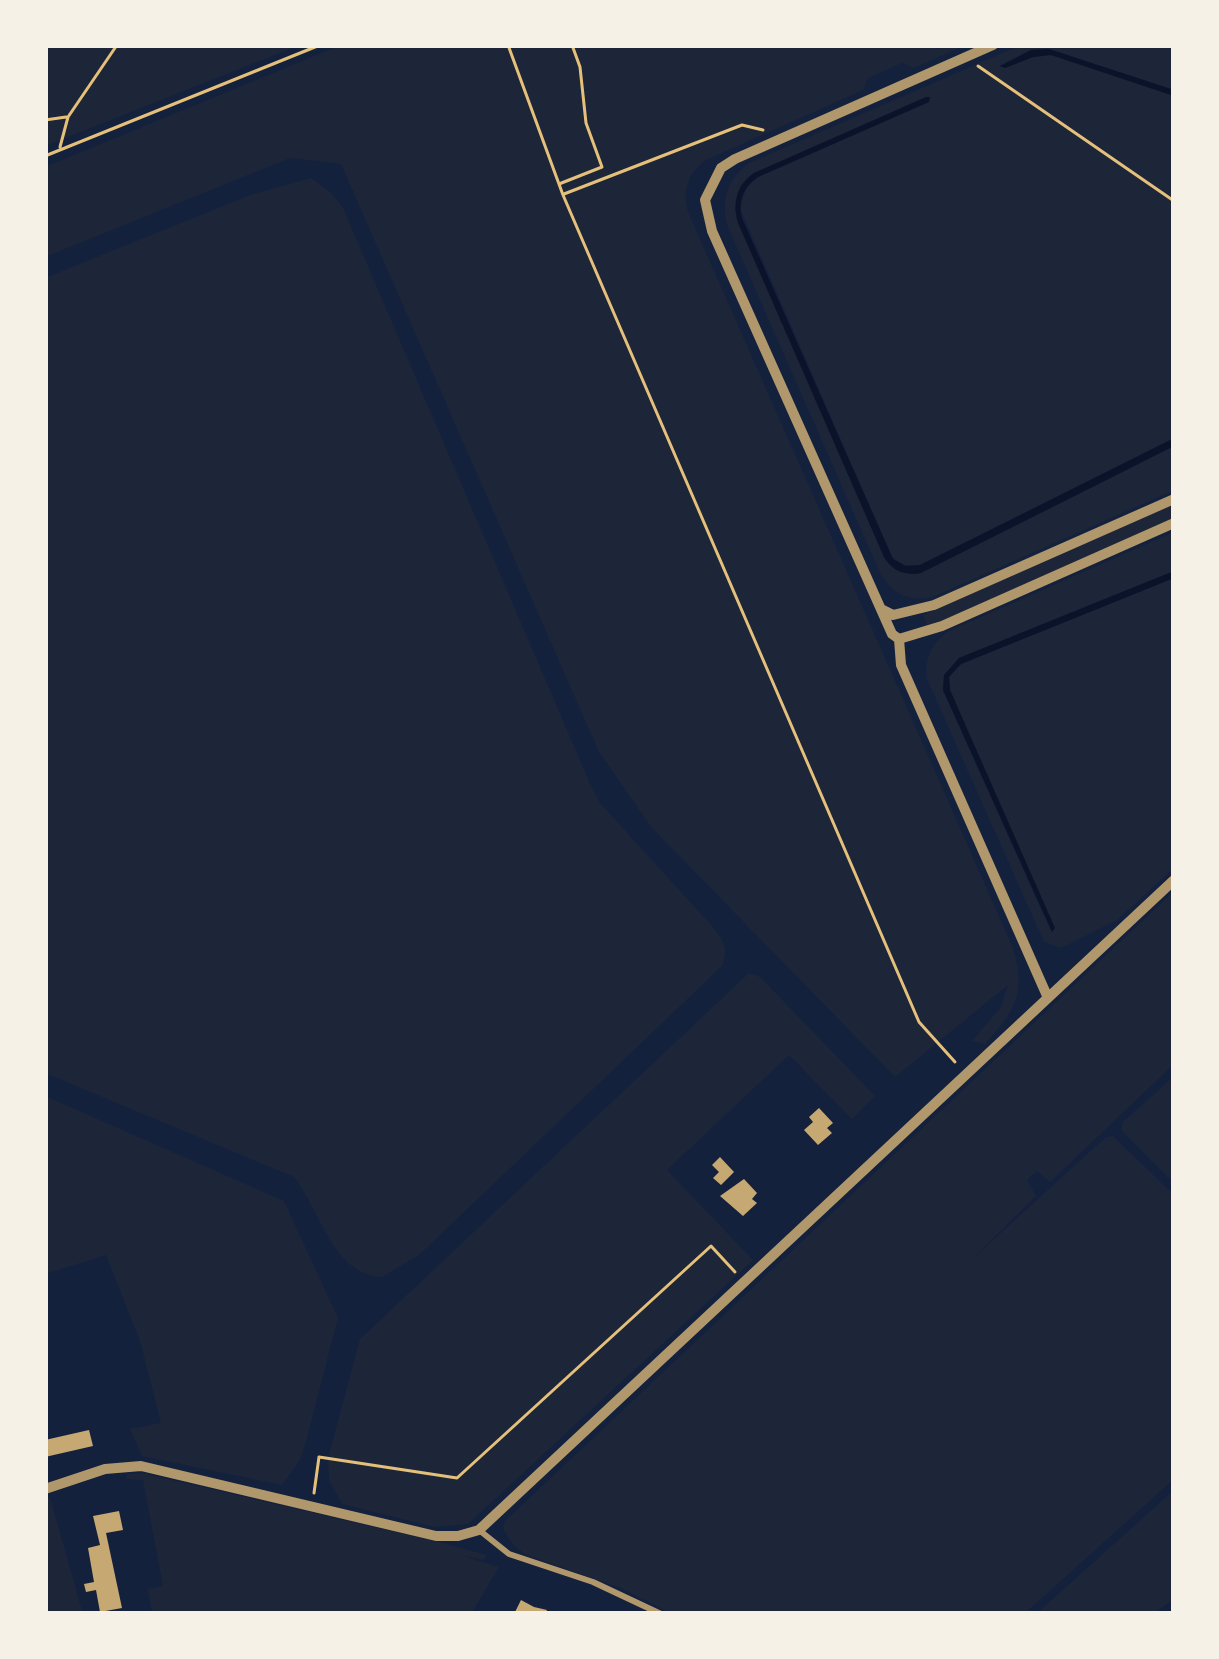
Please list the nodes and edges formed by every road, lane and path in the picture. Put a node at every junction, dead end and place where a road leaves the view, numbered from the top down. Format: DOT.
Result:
graph roads {
  1 [pos="117,45"];
  2 [pos="320,45"];
  3 [pos="508,45"];
  4 [pos="572,45"];
  5 [pos="993,45"];
  6 [pos="969,56"];
  7 [pos="68,116"];
  8 [pos="45,120"];
  9 [pos="788,136"];
  10 [pos="60,150"];
  11 [pos="45,156"];
  12 [pos="559,184"];
  13 [pos="563,195"];
  14 [pos="1174,201"];
  15 [pos="1174,499"];
  16 [pos="1174,523"];
  17 [pos="881,609"];
  18 [pos="899,640"];
  19 [pos="1174,880"];
  20 [pos="1048,998"];
  21 [pos="967,1074"];
  22 [pos="744,1282"];
  23 [pos="45,1489"];
  24 [pos="311,1506"];
  25 [pos="479,1530"];
  26 [pos="661,1614"];
  1 -- 7 [label="path"];
  2 -- 10 [label="path"];
  3 -- 12 [label="path"];
  4 -- 12 [label="path"];
  5 -- 6 [label="street"];
  6 -- 9 [label="street"];
  6 -- 14 [label="path"];
  7 -- 8 [label="path"];
  7 -- 10 [label="path"];
  9 -- 13 [label="path"];
  9 -- 17 [label="street"];
  10 -- 11 [label="path"];
  12 -- 13 [label="path"];
  13 -- 21 [label="path"];
  15 -- 17 [label="street"];
  16 -- 18 [label="street"];
  17 -- 18 [label="street"];
  18 -- 20 [label="street"];
  19 -- 20 [label="street"];
  20 -- 21 [label="street"];
  21 -- 22 [label="street"];
  22 -- 24 [label="path"];
  22 -- 25 [label="street"];
  23 -- 24 [label="street"];
  24 -- 25 [label="street"];
  25 -- 26 [label="lane"];
}
